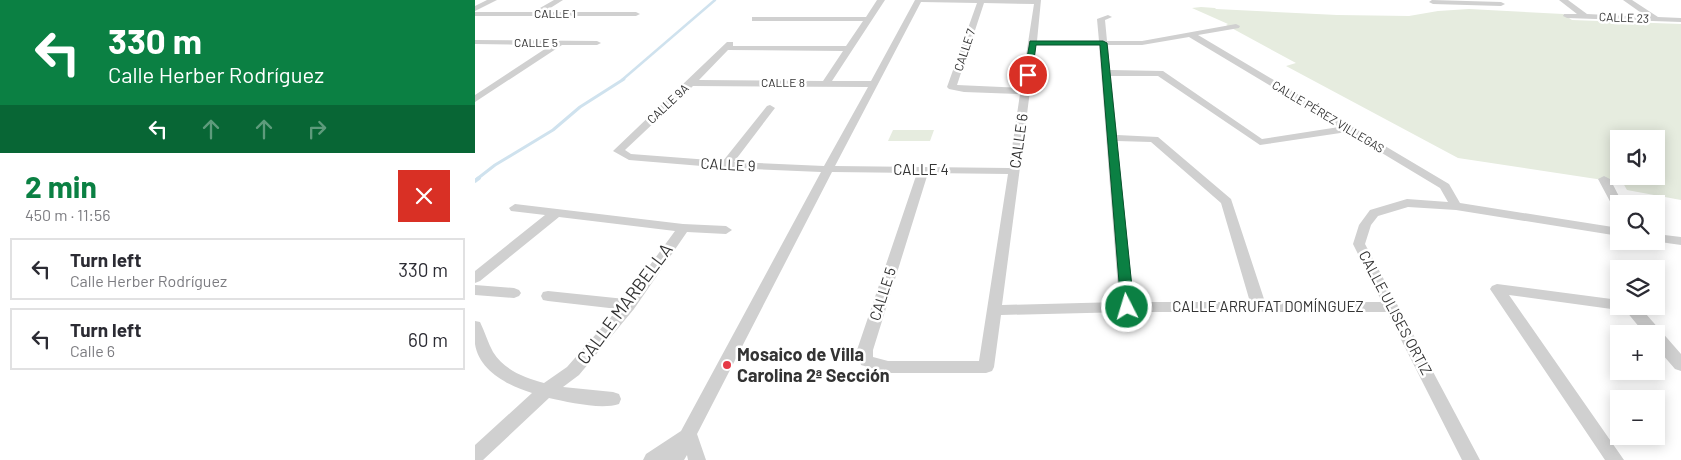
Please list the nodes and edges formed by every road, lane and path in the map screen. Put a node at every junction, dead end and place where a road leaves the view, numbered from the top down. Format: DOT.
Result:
graph roads {
  1 [pos="493,0"];
  2 [pos="559,0"];
  3 [pos="881,0"];
  4 [pos="919,0"];
  5 [pos="981,0"];
  6 [pos="1563,0"];
  7 [pos="1627,0"];
  8 [pos="1434,3"];
  9 [pos="1501,4"];
  10 [pos="475,9"];
  11 [pos="475,14"];
  12 [pos="534,14"];
  13 [pos="636,14"];
  14 [pos="1567,16"];
  15 [pos="1584,16"];
  16 [pos="1108,17"];
  17 [pos="755,19"];
  18 [pos="868,19"];
  19 [pos="1656,19"];
  20 [pos="1681,20"];
  21 [pos="1236,26"];
  22 [pos="1192,35"];
  23 [pos="475,42"];
  24 [pos="486,42"];
  25 [pos="560,43"];
  26 [pos="597,43"];
  27 [pos="1033,43"];
  28 [pos="1103,43"];
  29 [pos="475,49"];
  30 [pos="848,49"];
  31 [pos="1106,73"];
  32 [pos="691,83"];
  33 [pos="825,84"];
  34 [pos="874,84"];
  35 [pos="1025,91"];
  36 [pos="475,99"];
  37 [pos="770,108"];
  38 [pos="1347,129"];
  39 [pos="1112,138"];
  40 [pos="629,157"];
  41 [pos="726,166"];
  42 [pos="828,169"];
  43 [pos="924,170"];
  44 [pos="1014,171"];
  45 [pos="1605,179"];
  46 [pos="1613,195"];
  47 [pos="1456,206"];
  48 [pos="515,208"];
  49 [pos="556,213"];
  50 [pos="683,228"];
  51 [pos="725,230"];
  52 [pos="1610,231"];
  53 [pos="1665,239"];
  54 [pos="1681,241"];
  55 [pos="475,278"];
  56 [pos="475,290"];
  57 [pos="513,293"];
  58 [pos="548,296"];
  59 [pos="629,304"];
  60 [pos="1610,304"];
  61 [pos="1127,307"];
  62 [pos="1393,307"];
  63 [pos="1259,308"];
  64 [pos="994,310"];
  65 [pos="1638,315"];
  66 [pos="1646,325"];
  67 [pos="475,326"];
  68 [pos="1665,347"];
  69 [pos="1681,365"];
  70 [pos="986,367"];
  71 [pos="547,390"];
  72 [pos="613,399"];
  73 [pos="689,435"];
  74 [pos="475,456"];
  75 [pos="652,460"];
  76 [pos="675,460"];
  77 [pos="697,460"];
  78 [pos="1471,460"];
  79 [pos="1615,460"];
  1 -- 10 [label="street"];
  2 -- 12 [label="street"];
  3 -- 18 [label="street"];
  4 -- 5 [label="street, CALLE 6"];
  4 -- 34 [label="street"];
  5 -- 27 [label="street, CALLE 6"];
  5 -- 35 [label="street, CALLE 7"];
  6 -- 15 [label="street, CALLE 23"];
  7 -- 19 [label="street, CALLE 23"];
  8 -- 9 [label="street"];
  11 -- 12 [label="street, CALLE 1"];
  12 -- 13 [label="street, CALLE 1"];
  14 -- 15 [label="street"];
  15 -- 19 [label="street, CALLE 23"];
  16 -- 28 [label="street"];
  17 -- 18 [label="street"];
  18 -- 30 [label="street"];
  19 -- 20 [label="street"];
  21 -- 22 [label="street"];
  22 -- 28 [label="street"];
  22 -- 38 [label="street, CALLE PÉREZ VILLEGAS"];
  23 -- 24 [label="street, CALLE 5"];
  24 -- 25 [label="street, CALLE 5"];
  24 -- 29 [label="street"];
  25 -- 26 [label="street, CALLE 5"];
  25 -- 36 [label="street"];
  27 -- 28 [label="street"];
  27 -- 35 [label="street, CALLE 6"];
  28 -- 31 [label="street"];
  30 -- 32 [label="street, CALLE 9A"];
  30 -- 33 [label="street"];
  31 -- 38 [label="street"];
  31 -- 39 [label="street"];
  32 -- 33 [label="street, CALLE 8"];
  32 -- 40 [label="street, CALLE 9A"];
  33 -- 34 [label="street, CALLE 8"];
  34 -- 42 [label="street"];
  35 -- 44 [label="street, CALLE 6"];
  37 -- 41 [label="street"];
  38 -- 47 [label="street, CALLE PÉREZ VILLEGAS"];
  39 -- 61 [label="street"];
  39 -- 63 [label="street"];
  40 -- 41 [label="street, CALLE 9"];
  41 -- 42 [label="street, CALLE 9"];
  42 -- 43 [label="street, CALLE 4"];
  42 -- 73 [label="street"];
  43 -- 44 [label="street, CALLE 4"];
  43 -- 70 [label="street, CALLE 5"];
  44 -- 64 [label="street, CALLE 6"];
  45 -- 46 [label="street"];
  47 -- 52 [label="street, CALLE ULISES ORTIZ"];
  47 -- 62 [label="street, CALLE ULISES ORTIZ"];
  48 -- 49 [label="street"];
  49 -- 50 [label="street"];
  49 -- 55 [label="street"];
  50 -- 51 [label="street"];
  50 -- 59 [label="street, CALLE MARBELLA"];
  53 -- 54 [label="street"];
  56 -- 57 [label="street"];
  58 -- 59 [label="street"];
  59 -- 71 [label="street, CALLE MARBELLA"];
  60 -- 79 [label="street"];
  61 -- 63 [label="street, CALLE ARRUFAT DOMÍNGUEZ"];
  61 -- 64 [label="street, CALLE ARRUFAT DOMÍNGUEZ"];
  62 -- 63 [label="street, CALLE ARRUFAT DOMÍNGUEZ"];
  62 -- 78 [label="street, CALLE ULISES ORTIZ"];
  64 -- 70 [label="street, CALLE 6"];
  65 -- 66 [label="street"];
  67 -- 71 [label="street"];
  68 -- 69 [label="street"];
  71 -- 72 [label="street"];
  71 -- 74 [label="street, CALLE MARBELLA"];
  73 -- 75 [label="street"];
  73 -- 76 [label="street"];
  73 -- 77 [label="street"];
}
